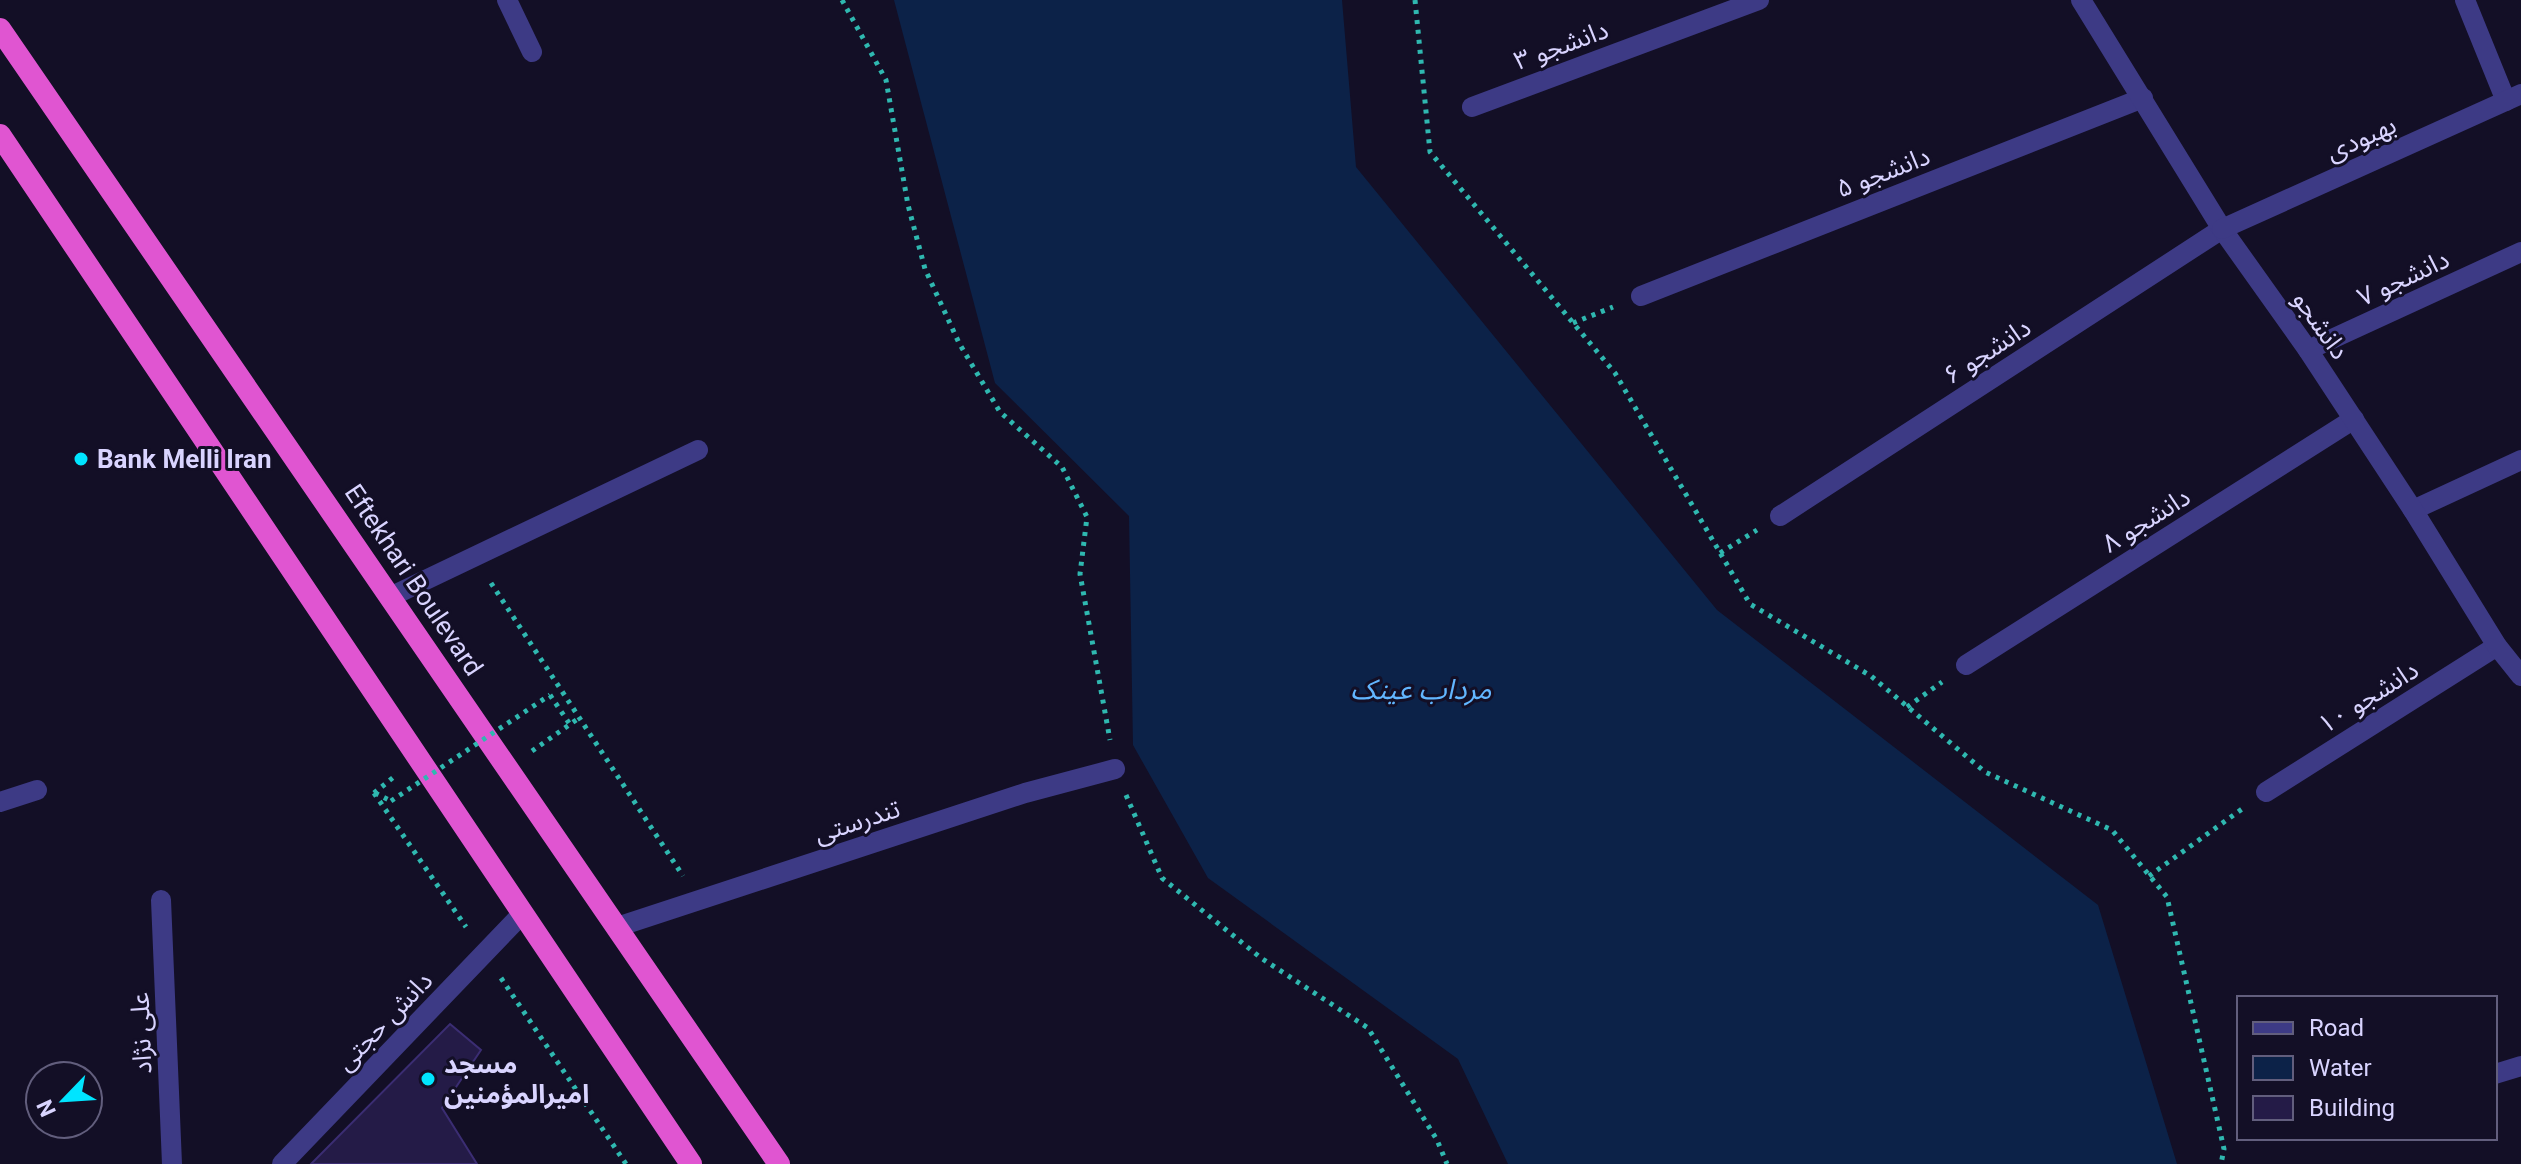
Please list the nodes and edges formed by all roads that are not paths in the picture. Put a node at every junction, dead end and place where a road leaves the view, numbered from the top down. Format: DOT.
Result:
graph roads {
  1 [pos="507,0"];
  2 [pos="1759,0"];
  3 [pos="2081,0"];
  4 [pos="2465,0"];
  5 [pos="0,29"];
  6 [pos="532,52"];
  7 [pos="2143,98"];
  8 [pos="2514,98"];
  9 [pos="1472,107"];
  10 [pos="0,135"];
  11 [pos="2222,229"];
  12 [pos="2521,252"];
  13 [pos="1641,296"];
  14 [pos="2308,350"];
  15 [pos="2354,419"];
  16 [pos="698,450"];
  17 [pos="2521,460"];
  18 [pos="2413,510"];
  19 [pos="1780,516"];
  20 [pos="392,596"];
  21 [pos="2497,646"];
  22 [pos="1966,665"];
  23 [pos="2521,676"];
  24 [pos="1115,769"];
  25 [pos="37,790"];
  26 [pos="2266,792"];
  27 [pos="0,802"];
  28 [pos="161,900"];
  29 [pos="523,913"];
  30 [pos="617,927"];
  31 [pos="2521,1066"];
  32 [pos="2497,1073"];
  33 [pos="172,1164"];
  34 [pos="282,1164"];
  35 [pos="691,1164"];
  36 [pos="779,1164"];
  1 -- 6 [label="street"];
  2 -- 9 [label="street, دانشجو ۳"];
  3 -- 7 [label="street, دانشجو"];
  4 -- 8 [label="street"];
  5 -- 20 [label="highway, Eftekhari Boulevard"];
  7 -- 11 [label="street, دانشجو"];
  7 -- 13 [label="street, دانشجو ۵"];
  8 -- 11 [label="street, بهبودی"];
  10 -- 29 [label="highway"];
  11 -- 14 [label="street, دانشجو"];
  11 -- 19 [label="street, دانشجو ۶"];
  12 -- 14 [label="street, دانشجو ۷"];
  14 -- 15 [label="street, دانشجو"];
  15 -- 18 [label="street, دانشجو"];
  15 -- 22 [label="street, دانشجو ۸"];
  16 -- 20 [label="street"];
  17 -- 18 [label="street"];
  18 -- 21 [label="street, دانشجو"];
  20 -- 30 [label="highway, Eftekhari Boulevard"];
  21 -- 23 [label="street, دانشجو"];
  21 -- 26 [label="street, دانشجو ۱۰"];
  24 -- 30 [label="street, تندرستی"];
  25 -- 27 [label="street"];
  28 -- 33 [label="street, علی نژاد"];
  29 -- 34 [label="street, دانش حجتی"];
  29 -- 35 [label="highway"];
  30 -- 36 [label="highway, Eftekhari Boulevard"];
  31 -- 32 [label="street"];
}
